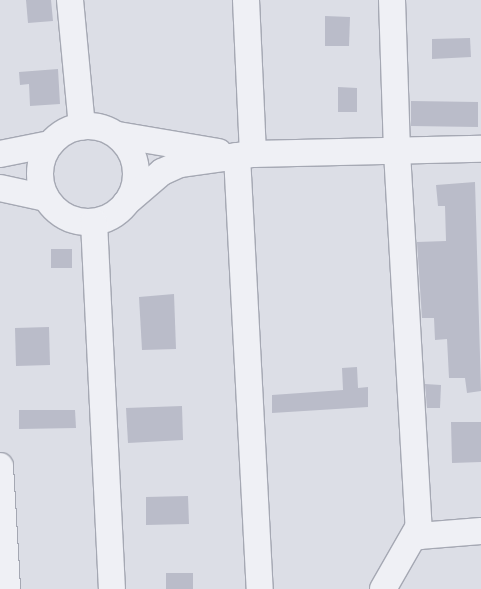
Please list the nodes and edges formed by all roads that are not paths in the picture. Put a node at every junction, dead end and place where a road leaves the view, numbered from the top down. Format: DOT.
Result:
graph roads {
  1 [pos="70,0"];
  2 [pos="246,0"];
  3 [pos="392,0"];
  4 [pos="82,126"];
  5 [pos="118,135"];
  6 [pos="50,144"];
  7 [pos="481,149"];
  8 [pos="397,152"];
  9 [pos="0,154"];
  10 [pos="245,155"];
  11 [pos="0,188"];
  12 [pos="46,198"];
  13 [pos="126,203"];
  14 [pos="94,222"];
  15 [pos="0,466"];
  16 [pos="418,528"];
  17 [pos="481,530"];
  18 [pos="7,589"];
  19 [pos="112,589"];
  20 [pos="260,589"];
  21 [pos="383,589"];
  1 -- 4 [label="street"];
  2 -- 10 [label="street"];
  3 -- 8 [label="street"];
  4 -- 5 [label="street"];
  4 -- 6 [label="street"];
  5 -- 10 [label="street"];
  5 -- 13 [label="street"];
  6 -- 9 [label="street"];
  6 -- 12 [label="street"];
  7 -- 8 [label="street"];
  8 -- 10 [label="street"];
  8 -- 16 [label="street"];
  10 -- 13 [label="street"];
  10 -- 20 [label="street"];
  11 -- 12 [label="street"];
  12 -- 14 [label="street"];
  13 -- 14 [label="street"];
  14 -- 19 [label="street"];
  15 -- 18 [label="street"];
  16 -- 17 [label="street"];
  16 -- 21 [label="street"];
}
